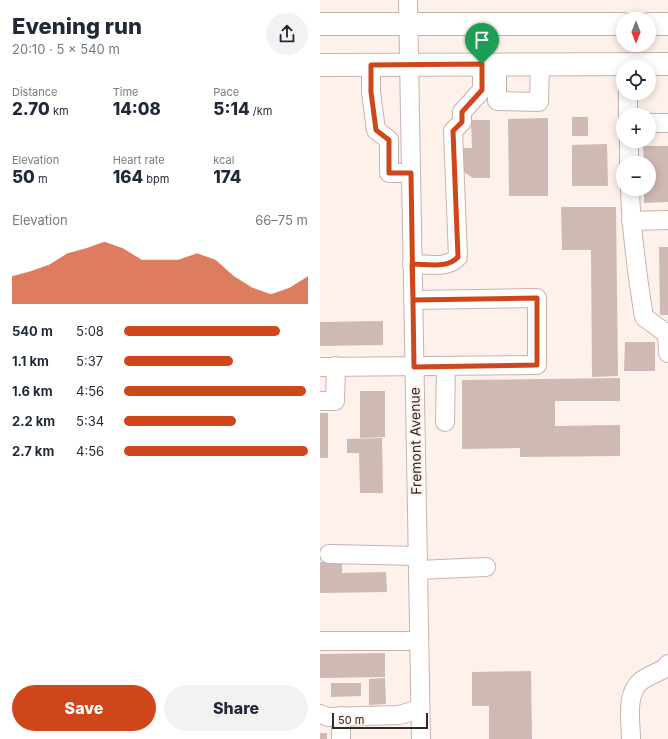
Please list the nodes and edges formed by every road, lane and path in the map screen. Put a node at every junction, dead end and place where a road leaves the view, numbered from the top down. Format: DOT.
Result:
graph roads {
  1 [pos="408,0"];
  2 [pos="320,24"];
  3 [pos="408,24"];
  4 [pos="616,24"];
  5 [pos="656,24"];
  6 [pos="668,24"];
  7 [pos="489,64"];
  8 [pos="540,64"];
  9 [pos="668,64"];
  10 [pos="371,65"];
  11 [pos="409,65"];
  12 [pos="656,65"];
  13 [pos="320,66"];
  14 [pos="616,66"];
  15 [pos="656,123"];
  16 [pos="668,123"];
  17 [pos="411,173"];
  18 [pos="630,196"];
  19 [pos="631,220"];
  20 [pos="668,220"];
  21 [pos="412,264"];
  22 [pos="413,300"];
  23 [pos="668,353"];
  24 [pos="328,366"];
  25 [pos="446,366"];
  26 [pos="414,367"];
  27 [pos="320,401"];
  28 [pos="445,422"];
  29 [pos="329,554"];
  30 [pos="418,563"];
  31 [pos="486,567"];
  32 [pos="320,641"];
  33 [pos="419,641"];
  34 [pos="668,664"];
  35 [pos="420,709"];
  36 [pos="320,714"];
  37 [pos="341,716"];
  38 [pos="341,739"];
  39 [pos="421,739"];
  40 [pos="632,739"];
  1 -- 3 [label="street, Fremont Avenue"];
  2 -- 3 [label="main road"];
  3 -- 4 [label="main road"];
  3 -- 11 [label="street, Fremont Avenue"];
  5 -- 6 [label="main road"];
  7 -- 8 [label="main road"];
  7 -- 8 [label="street"];
  7 -- 11 [label="main road"];
  7 -- 21 [label="street"];
  8 -- 14 [label="main road"];
  9 -- 12 [label="main road"];
  10 -- 11 [label="main road"];
  10 -- 13 [label="main road"];
  10 -- 17 [label="street"];
  11 -- 17 [label="street, Fremont Avenue"];
  15 -- 16 [label="street"];
  17 -- 21 [label="street, Fremont Avenue"];
  18 -- 19 [label="street"];
  19 -- 20 [label="street"];
  19 -- 23 [label="street"];
  21 -- 22 [label="street, Fremont Avenue"];
  22 -- 25 [label="street"];
  22 -- 26 [label="street, Fremont Avenue"];
  24 -- 26 [label="street"];
  24 -- 27 [label="street"];
  25 -- 26 [label="street"];
  25 -- 28 [label="street"];
  26 -- 30 [label="street, Fremont Avenue"];
  29 -- 30 [label="street"];
  30 -- 31 [label="street"];
  30 -- 33 [label="street, Fremont Avenue"];
  32 -- 33 [label="street"];
  33 -- 35 [label="street, Fremont Avenue"];
  34 -- 40 [label="street"];
  35 -- 37 [label="street"];
  35 -- 39 [label="street, Fremont Avenue"];
  36 -- 37 [label="street"];
  37 -- 38 [label="street"];
}
